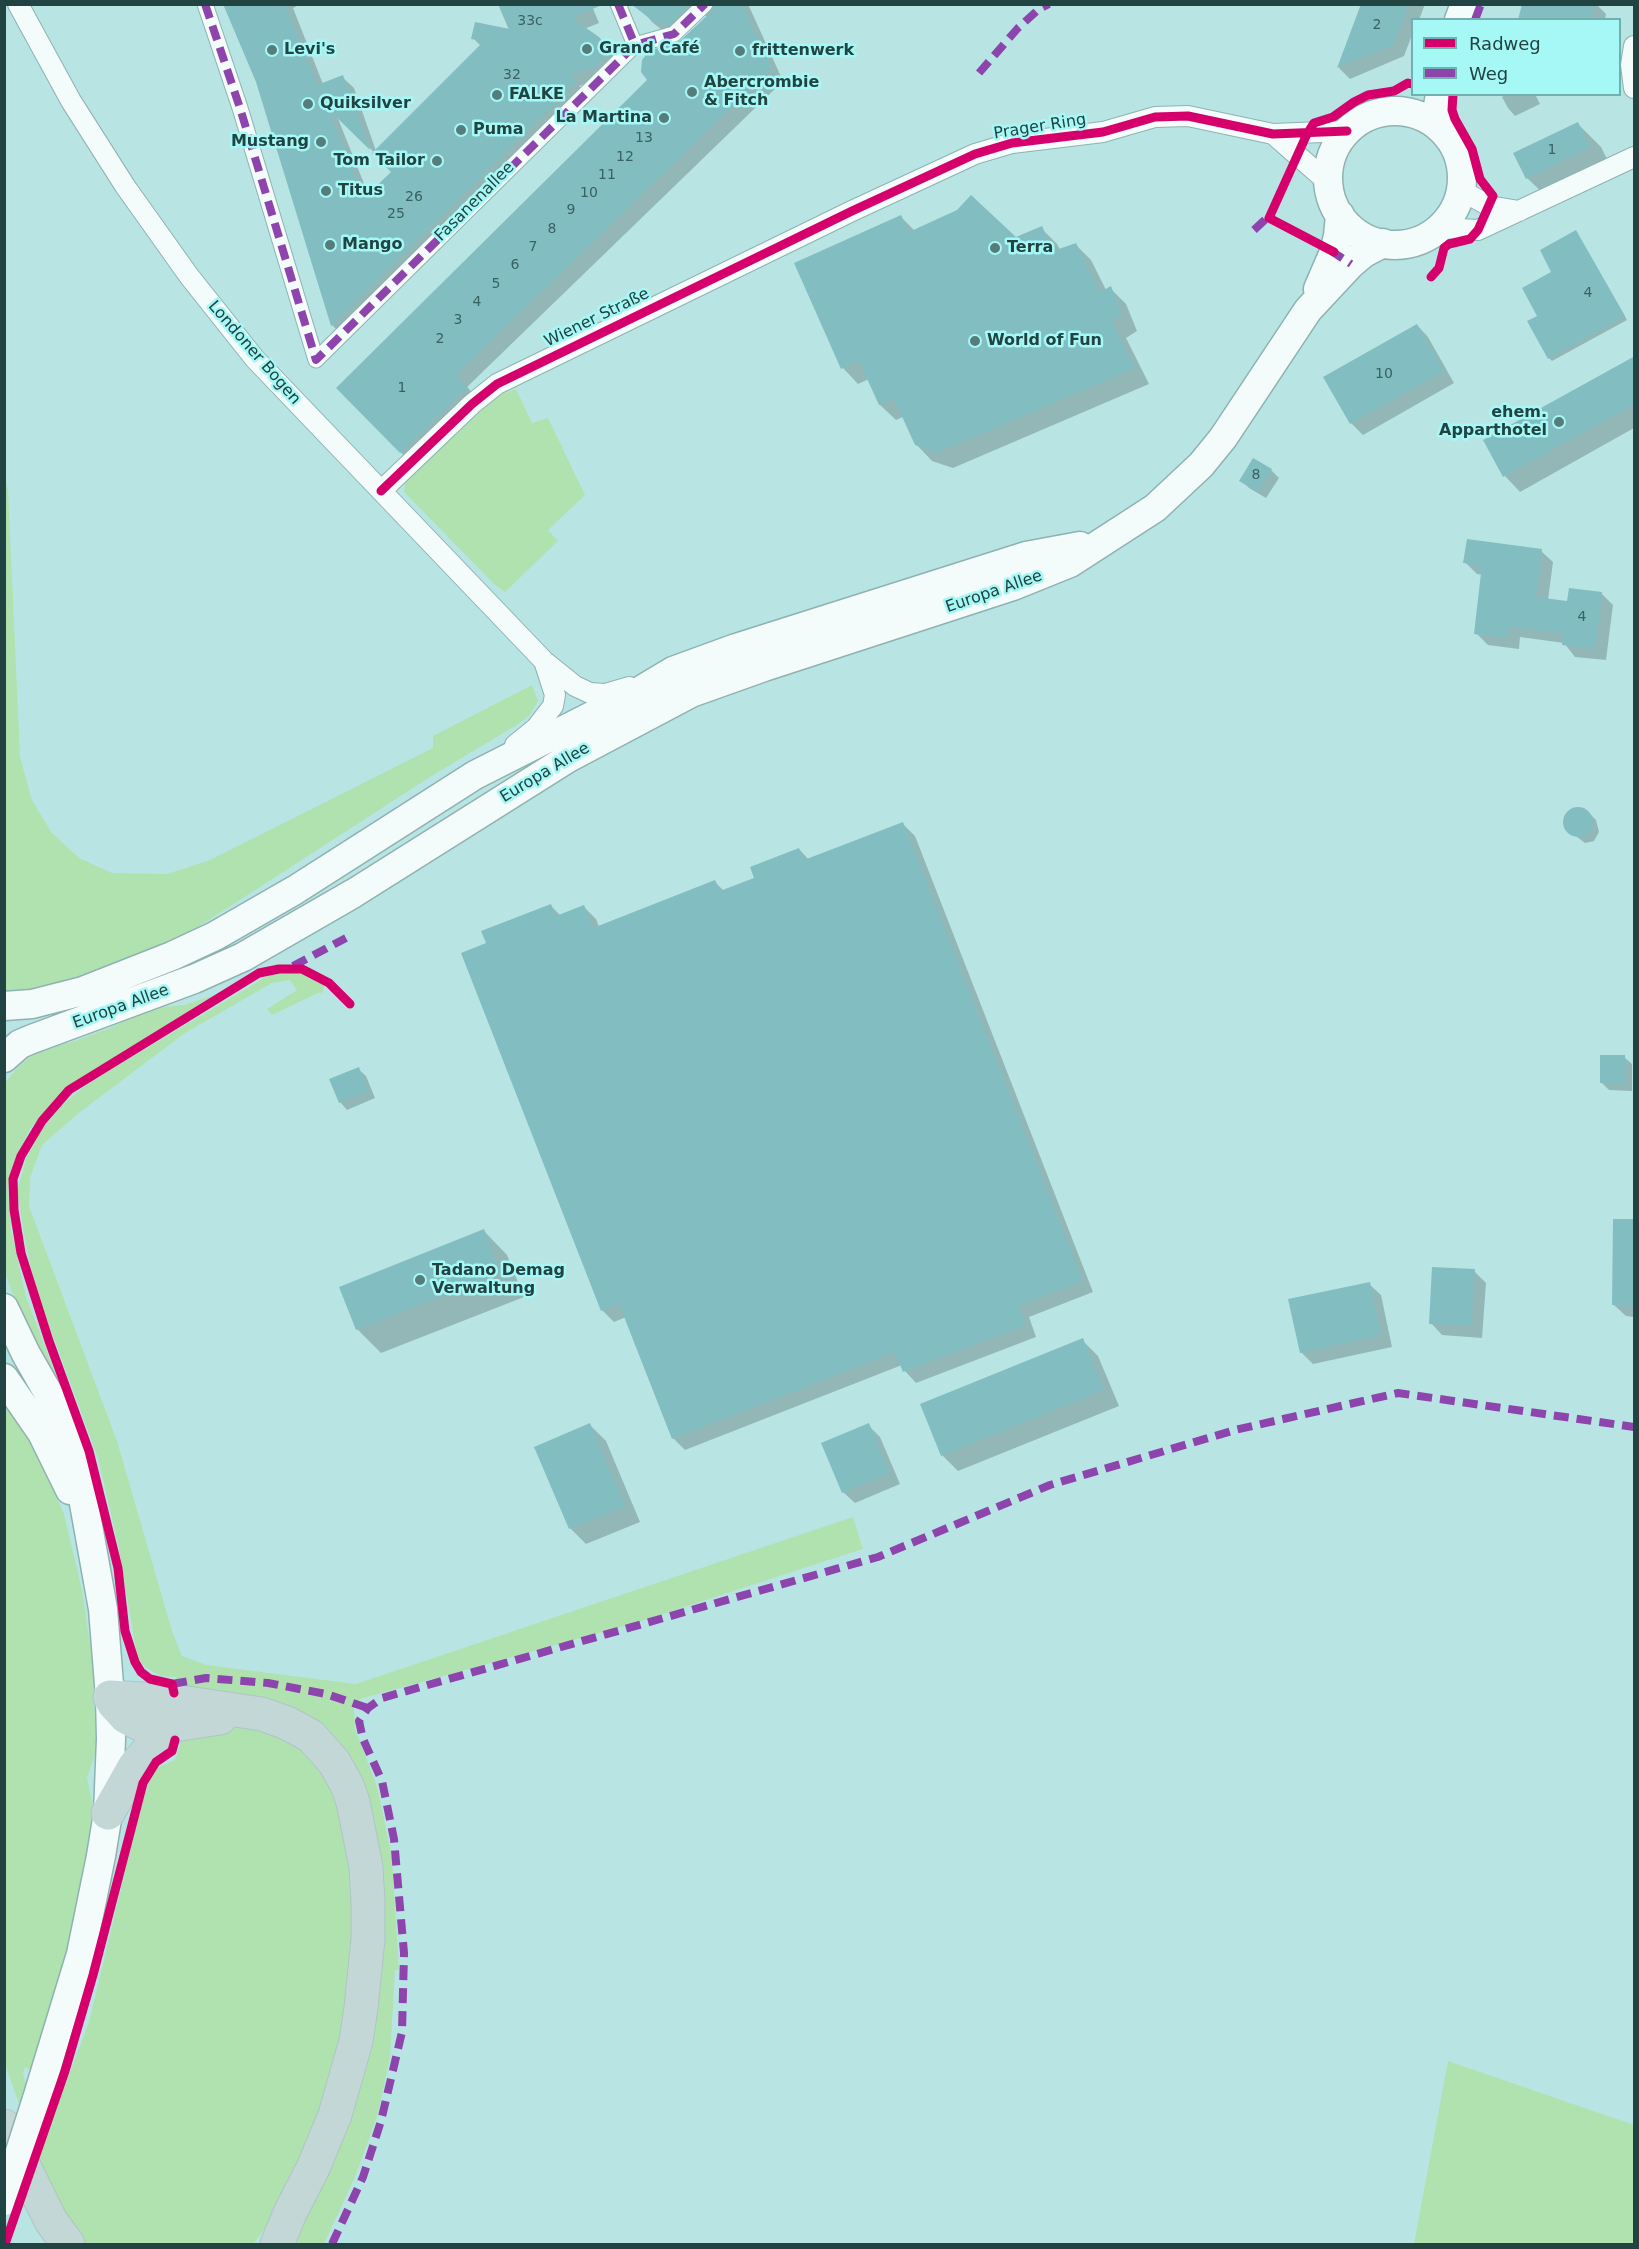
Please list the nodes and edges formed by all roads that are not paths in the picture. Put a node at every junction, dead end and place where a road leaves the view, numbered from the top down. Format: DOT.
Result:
graph roads {
  1 [pos="18,4"];
  2 [pos="205,4"];
  3 [pos="618,4"];
  4 [pos="705,4"];
  5 [pos="635,45"];
  6 [pos="1635,46"];
  7 [pos="1635,88"];
  8 [pos="1440,96"];
  9 [pos="1405,102"];
  10 [pos="1435,124"];
  11 [pos="1347,131"];
  12 [pos="1273,134"];
  13 [pos="1635,157"];
  14 [pos="1329,183"];
  15 [pos="1461,190"];
  16 [pos="852,211"];
  17 [pos="1520,211"];
  18 [pos="1340,215"];
  19 [pos="1440,228"];
  20 [pos="1383,243"];
  21 [pos="1308,310"];
  22 [pos="381,491"];
  23 [pos="1109,538"];
  24 [pos="543,661"];
  25 [pos="673,671"];
  26 [pos="475,775"];
  27 [pos="4,1006"];
  28 [pos="4,1058"];
  29 [pos="4,1308"];
  30 [pos="4,1378"];
  31 [pos="87,1528"];
  32 [pos="110,1697"];
  33 [pos="248,1713"];
  34 [pos="174,1725"];
  35 [pos="108,1813"];
  36 [pos="4,2126"];
  37 [pos="4,2137"];
  38 [pos="4,2201"];
  39 [pos="290,2213"];
  40 [pos="43,2244"];
  41 [pos="68,2244"];
  42 [pos="265,2244"];
  43 [pos="277,2244"];
  1 -- 22 [label="street, Londoner Bogen"];
  2 -- 5 [label="street, Fasanenallee"];
  3 -- 5 [label="street"];
  4 -- 5 [label="street"];
  6 -- 7 [label="street"];
  8 -- 10 [label="main road"];
  9 -- 10 [label="main road"];
  9 -- 11 [label="main road"];
  10 -- 15 [label="main road"];
  11 -- 12 [label="street"];
  11 -- 14 [label="main road"];
  12 -- 14 [label="street"];
  12 -- 16 [label="street, Prager Ring"];
  13 -- 17 [label="street"];
  14 -- 18 [label="main road"];
  15 -- 17 [label="street"];
  15 -- 19 [label="main road"];
  16 -- 22 [label="street, Wiener Straße"];
  17 -- 19 [label="street"];
  18 -- 20 [label="main road"];
  18 -- 21 [label="main road, Europa Allee"];
  19 -- 20 [label="main road"];
  20 -- 21 [label="main road, Europa Allee"];
  21 -- 23 [label="main road, Europa Allee"];
  22 -- 24 [label="street, Londoner Bogen"];
  23 -- 25 [label="main road, Europa Allee"];
  23 -- 28 [label="main road, Europa Allee"];
  24 -- 25 [label="street, Londoner Bogen"];
  24 -- 26 [label="street, Londoner Bogen"];
  25 -- 26 [label="main road, Europa Allee"];
  26 -- 27 [label="main road, Europa Allee"];
  29 -- 31 [label="main road"];
  30 -- 31 [label="main road"];
  31 -- 32 [label="main road"];
  32 -- 33 [label="highway"];
  32 -- 34 [label="highway"];
  32 -- 35 [label="main road"];
  33 -- 34 [label="highway"];
  33 -- 39 [label="highway"];
  34 -- 35 [label="highway"];
  35 -- 38 [label="main road, bridge"];
  36 -- 41 [label="highway"];
  37 -- 40 [label="highway"];
  39 -- 42 [label="highway"];
  39 -- 43 [label="highway"];
}
